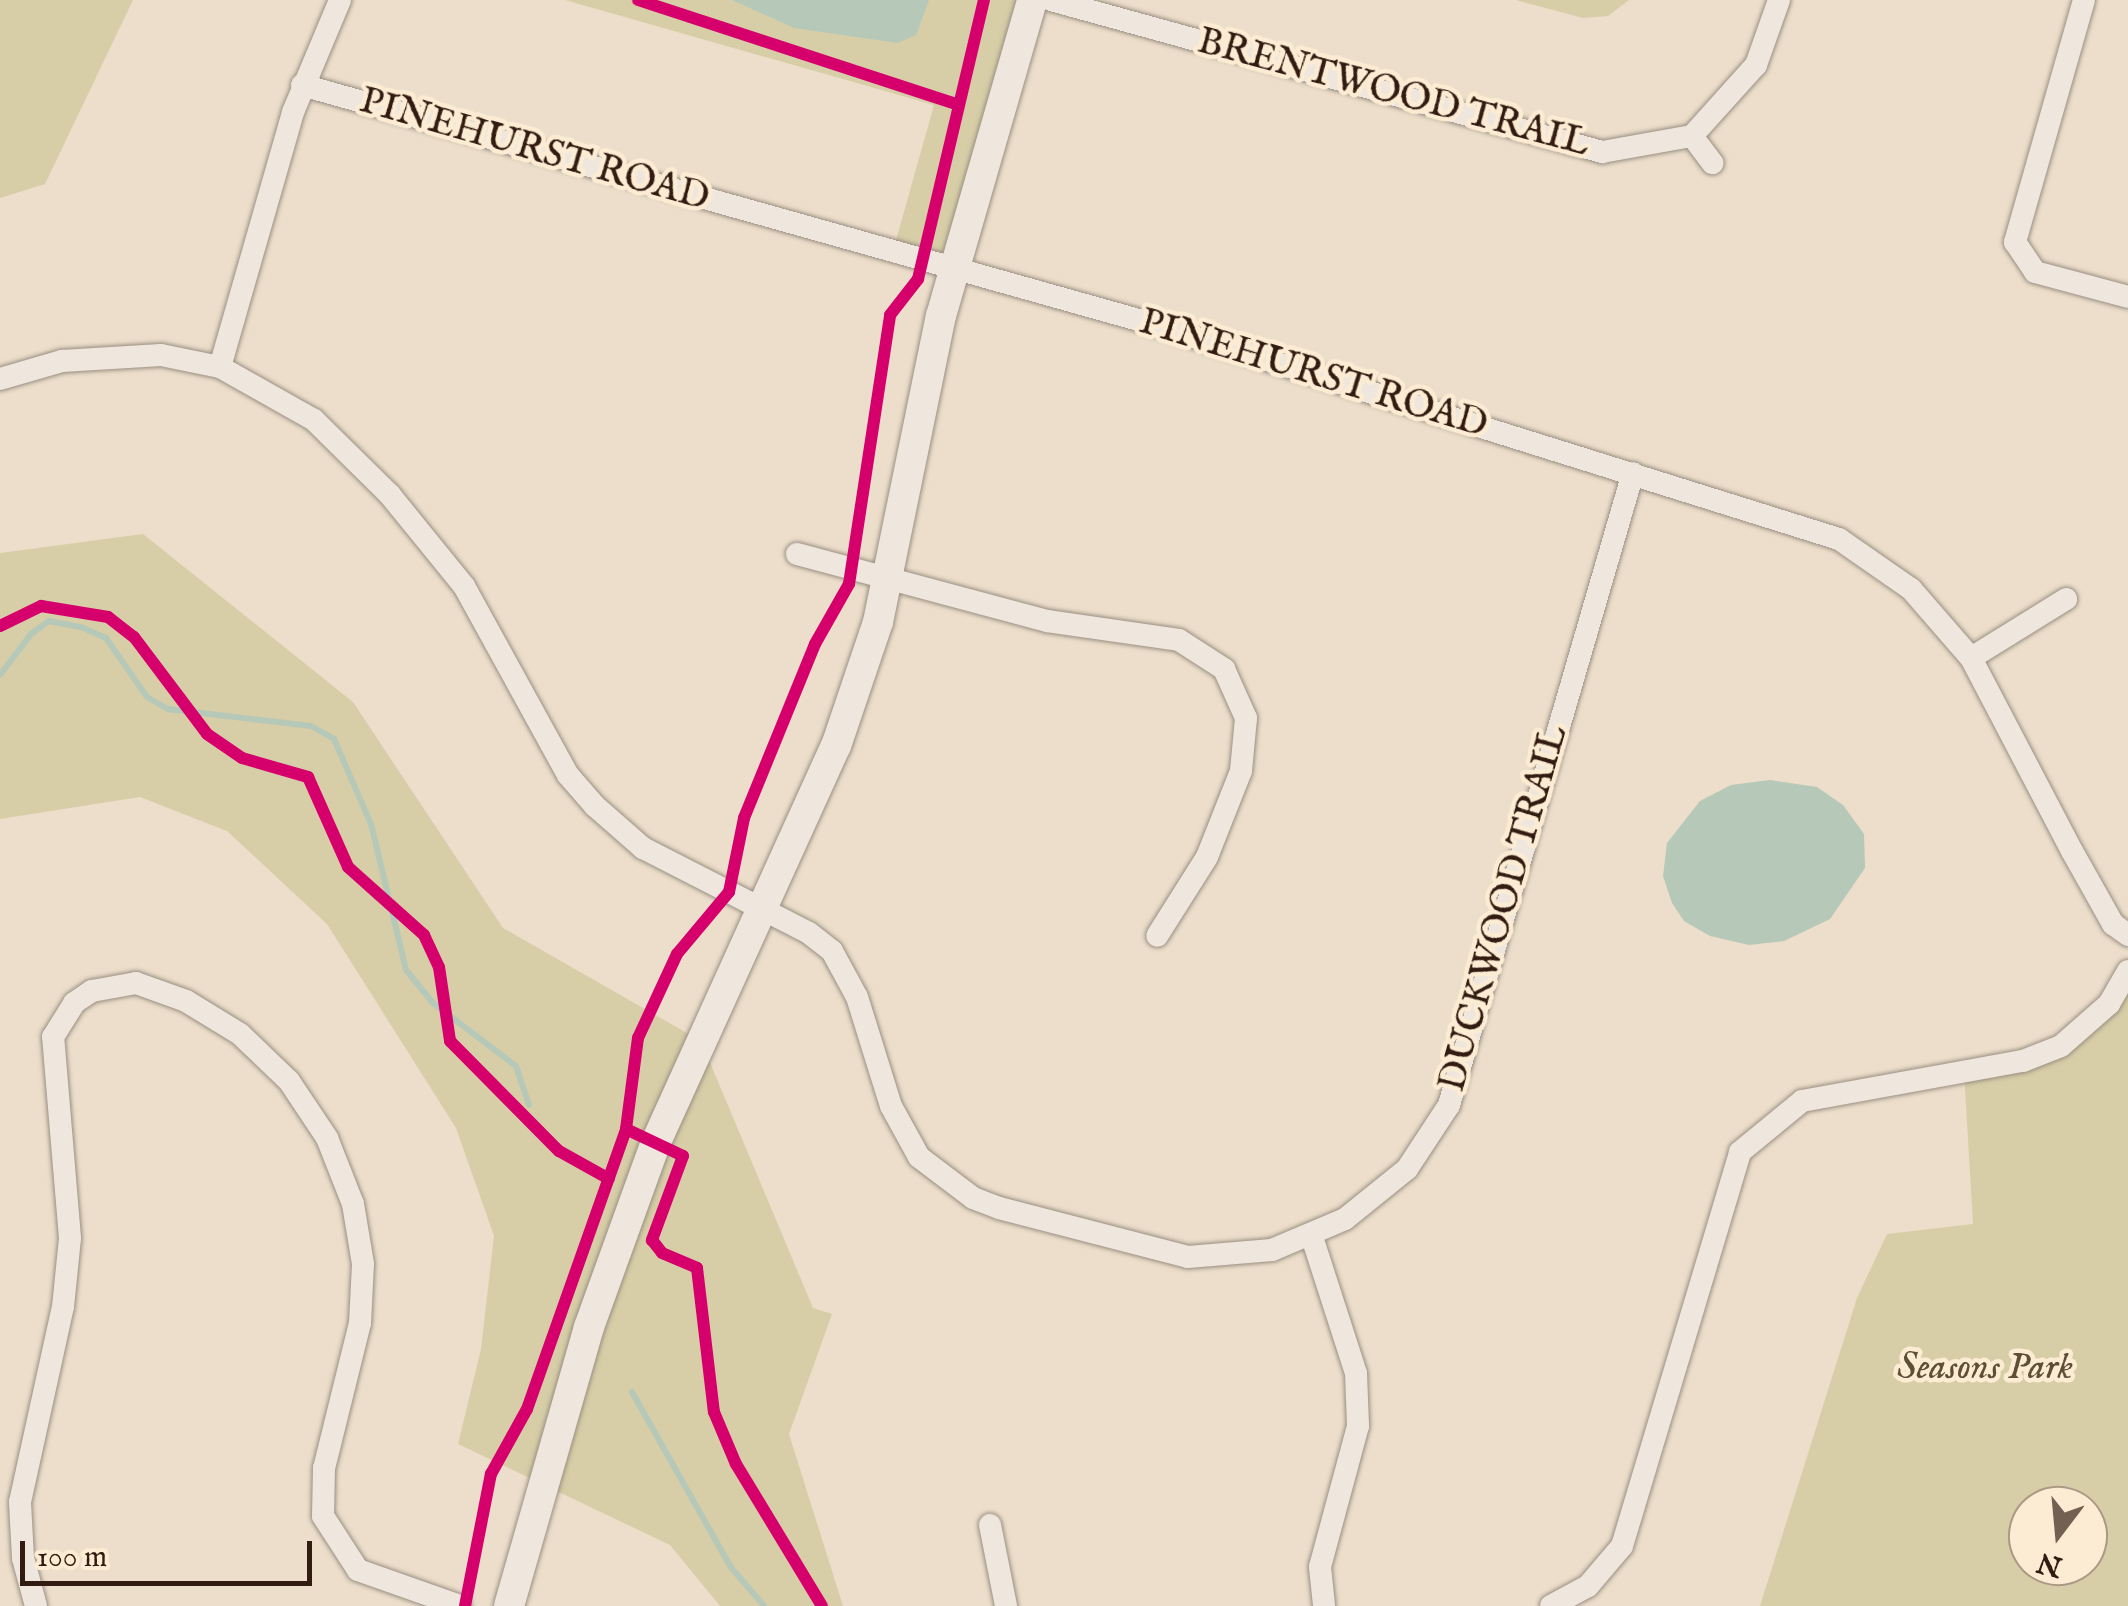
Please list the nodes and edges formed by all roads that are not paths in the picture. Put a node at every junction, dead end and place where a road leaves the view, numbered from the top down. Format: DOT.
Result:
graph roads {
  1 [pos="340,0"];
  2 [pos="1032,0"];
  3 [pos="1051,0"];
  4 [pos="1779,0"];
  5 [pos="2084,0"];
  6 [pos="302,86"];
  7 [pos="1692,136"];
  8 [pos="1712,163"];
  9 [pos="956,268"];
  10 [pos="2128,297"];
  11 [pos="220,367"];
  12 [pos="0,379"];
  13 [pos="1633,473"];
  14 [pos="796,554"];
  15 [pos="890,578"];
  16 [pos="2066,599"];
  17 [pos="1971,658"];
  18 [pos="764,908"];
  19 [pos="2128,935"];
  20 [pos="1156,936"];
  21 [pos="2128,972"];
  22 [pos="1312,1237"];
  23 [pos="990,1526"];
  24 [pos="36,1606"];
  25 [pos="460,1606"];
  26 [pos="509,1606"];
  27 [pos="1006,1606"];
  28 [pos="1324,1606"];
  29 [pos="1551,1606"];
  1 -- 6 [label="street"];
  2 -- 9 [label="street"];
  3 -- 7 [label="street, BRENTWOOD TRAIL"];
  4 -- 7 [label="street"];
  5 -- 10 [label="street"];
  6 -- 9 [label="street, PINEHURST ROAD"];
  6 -- 11 [label="street"];
  7 -- 8 [label="street"];
  9 -- 13 [label="street, PINEHURST ROAD"];
  9 -- 15 [label="street"];
  11 -- 12 [label="street, DUCKWOOD TRAIL"];
  11 -- 18 [label="street, DUCKWOOD TRAIL"];
  13 -- 17 [label="street, PINEHURST ROAD"];
  13 -- 22 [label="street, DUCKWOOD TRAIL"];
  14 -- 15 [label="street"];
  15 -- 18 [label="street"];
  15 -- 20 [label="street"];
  16 -- 17 [label="street"];
  17 -- 19 [label="street, PINEHURST ROAD"];
  18 -- 22 [label="street, DUCKWOOD TRAIL"];
  18 -- 26 [label="street"];
  21 -- 29 [label="street"];
  22 -- 28 [label="street"];
  23 -- 27 [label="street"];
  24 -- 25 [label="street"];
}
